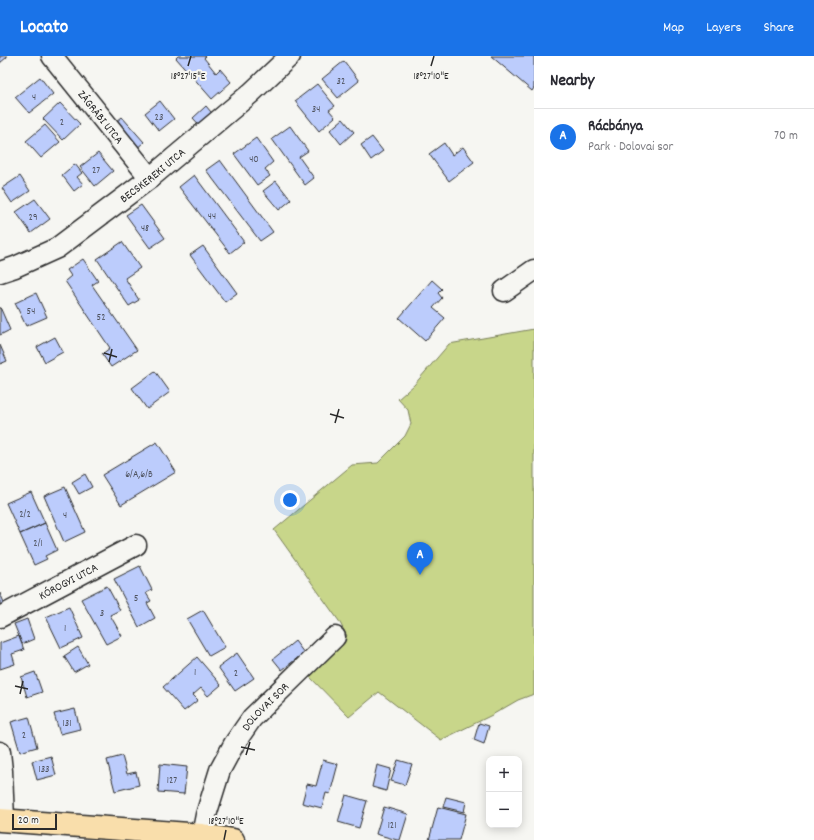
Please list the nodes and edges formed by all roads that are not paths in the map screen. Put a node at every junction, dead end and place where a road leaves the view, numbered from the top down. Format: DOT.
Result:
graph roads {
  1 [pos="52,56"];
  2 [pos="290,56"];
  3 [pos="150,178"];
  4 [pos="534,270"];
  5 [pos="0,272"];
  6 [pos="504,291"];
  7 [pos="136,545"];
  8 [pos="0,617"];
  9 [pos="335,637"];
  10 [pos="0,752"];
  11 [pos="2,820"];
  12 [pos="202,835"];
  13 [pos="233,840"];
  1 -- 3 [label="street, ZÁGRÁBI UTCA"];
  2 -- 3 [label="street, BECSKEREKI UTCA"];
  3 -- 5 [label="street, BECSKEREKI UTCA"];
  4 -- 6 [label="street"];
  7 -- 8 [label="street, KÓROGYI UTCA"];
  9 -- 12 [label="street, DOLOVAI SOR"];
  10 -- 11 [label="street"];
  11 -- 12 [label="main road"];
  12 -- 13 [label="main road"];
}
